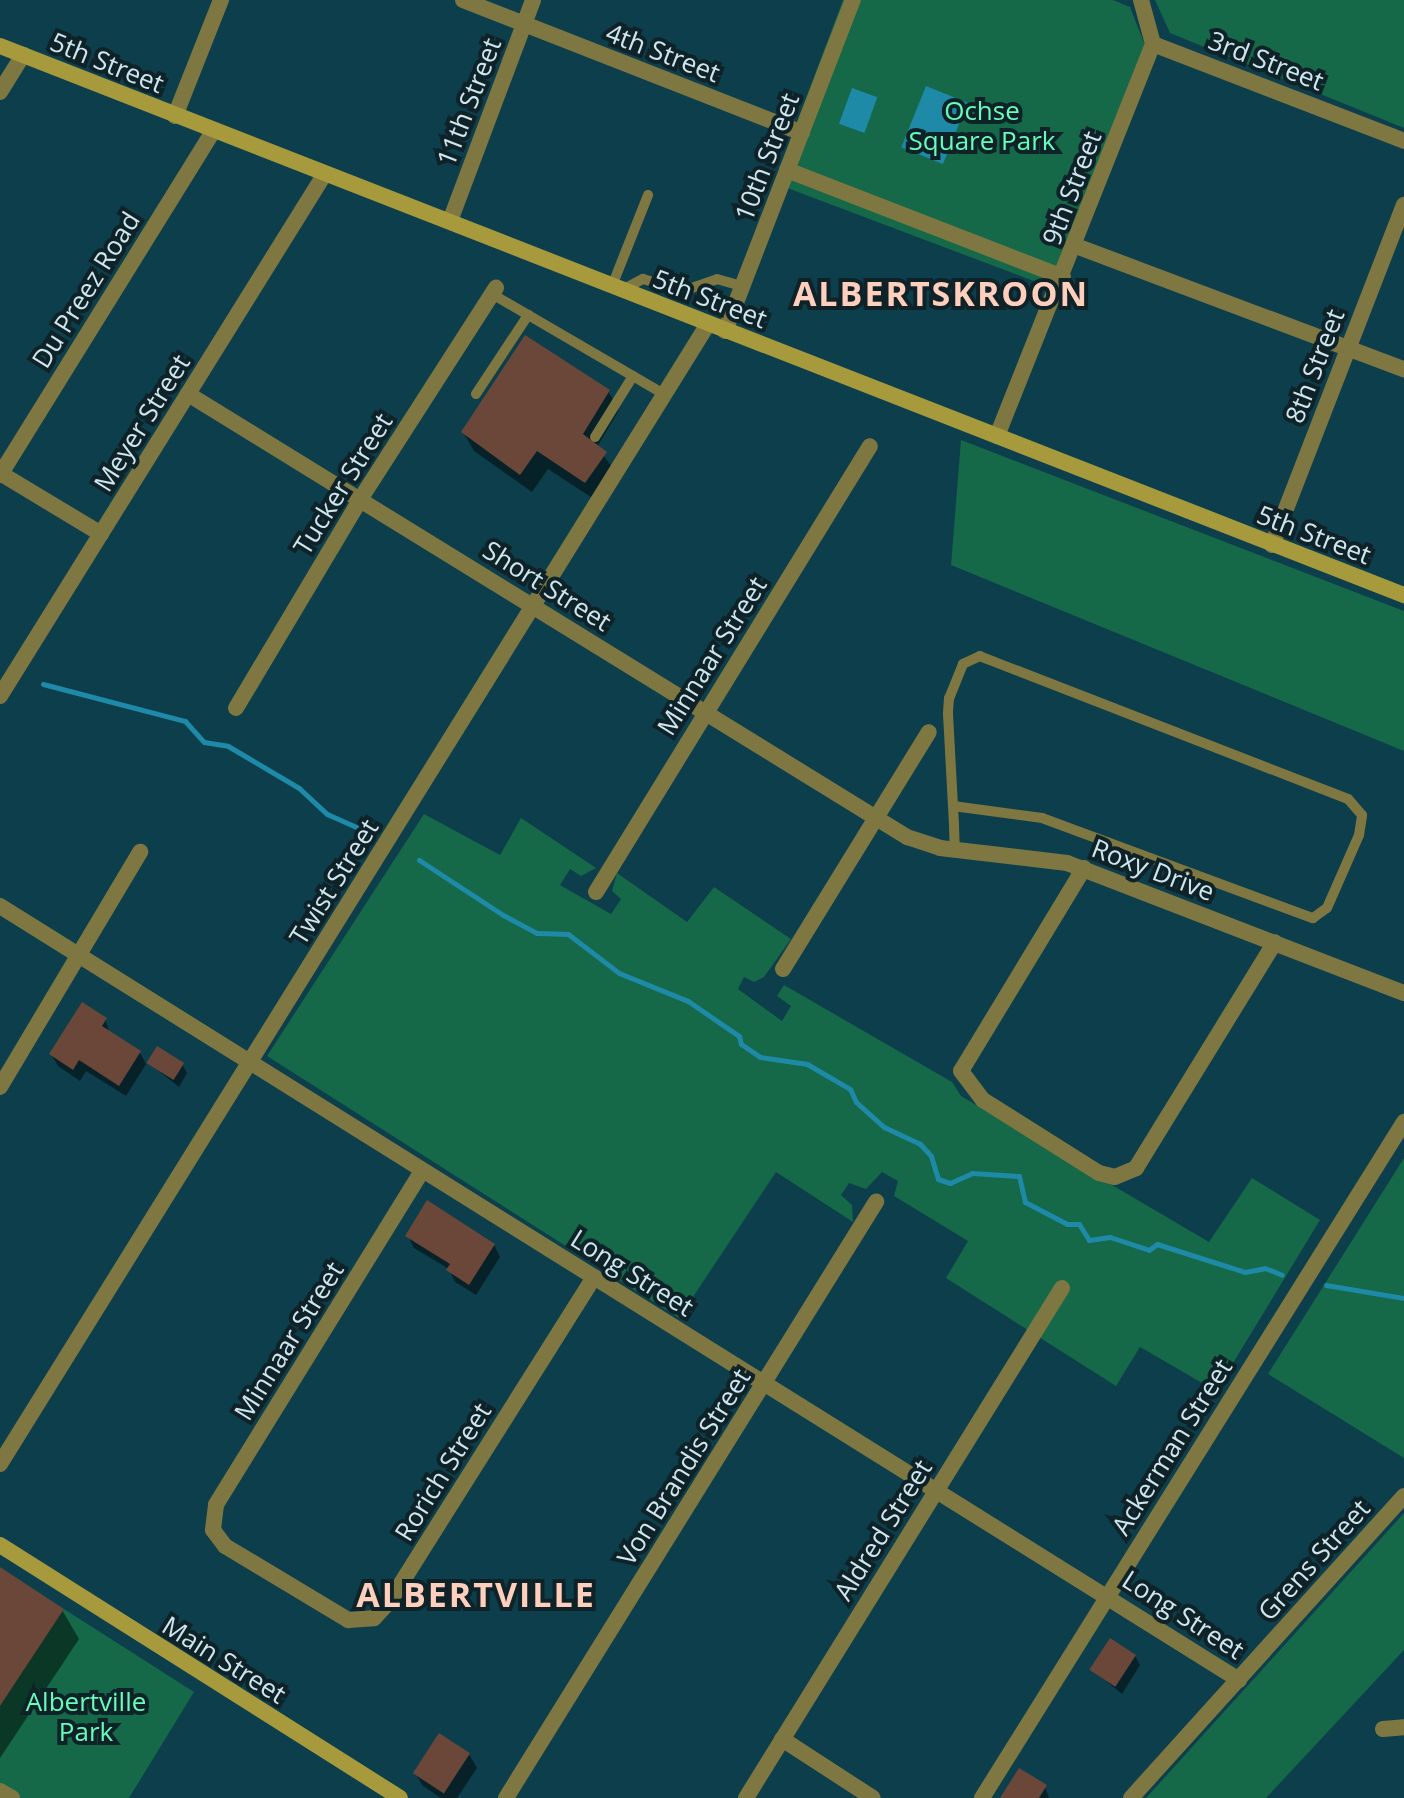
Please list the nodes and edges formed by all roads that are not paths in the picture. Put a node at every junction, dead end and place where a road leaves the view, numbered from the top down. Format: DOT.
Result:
graph roads {
  1 [pos="221,0"];
  2 [pos="463,0"];
  3 [pos="533,0"];
  4 [pos="853,0"];
  5 [pos="1141,0"];
  6 [pos="524,24"];
  7 [pos="1153,44"];
  8 [pos="0,46"];
  9 [pos="23,55"];
  10 [pos="0,92"];
  11 [pos="175,116"];
  12 [pos="213,131"];
  13 [pos="802,133"];
  14 [pos="1404,141"];
  15 [pos="787,170"];
  16 [pos="324,175"];
  17 [pos="648,195"];
  18 [pos="1404,205"];
  19 [pos="450,221"];
  20 [pos="1076,246"];
  21 [pos="1063,277"];
  22 [pos="742,286"];
  23 [pos="617,288"];
  24 [pos="494,291"];
  25 [pos="528,315"];
  26 [pos="708,324"];
  27 [pos="725,331"];
  28 [pos="1348,347"];
  29 [pos="1404,369"];
  30 [pos="633,376"];
  31 [pos="188,394"];
  32 [pos="476,394"];
  33 [pos="664,394"];
  34 [pos="997,436"];
  35 [pos="595,437"];
  36 [pos="870,446"];
  37 [pos="0,474"];
  38 [pos="361,498"];
  39 [pos="101,534"];
  40 [pos="1272,545"];
  41 [pos="1404,595"];
  42 [pos="532,605"];
  43 [pos="0,696"];
  44 [pos="236,708"];
  45 [pos="705,712"];
  46 [pos="929,732"];
  47 [pos="953,806"];
  48 [pos="879,820"];
  49 [pos="955,849"];
  50 [pos="140,852"];
  51 [pos="1084,868"];
  52 [pos="596,892"];
  53 [pos="0,906"];
  54 [pos="1275,942"];
  55 [pos="82,956"];
  56 [pos="783,969"];
  57 [pos="1404,993"];
  58 [pos="249,1065"];
  59 [pos="0,1087"];
  60 [pos="1404,1122"];
  61 [pos="422,1171"];
  62 [pos="876,1202"];
  63 [pos="594,1277"];
  64 [pos="1062,1288"];
  65 [pos="765,1383"];
  66 [pos="0,1464"];
  67 [pos="934,1492"];
  68 [pos="1404,1496"];
  69 [pos="219,1539"];
  70 [pos="0,1545"];
  71 [pos="0,1552"];
  72 [pos="23,1563"];
  73 [pos="1108,1594"];
  74 [pos="1239,1680"];
  75 [pos="1404,1727"];
  76 [pos="1383,1729"];
  77 [pos="782,1739"];
  78 [pos="0,1791"];
  79 [pos="12,1798"];
  80 [pos="400,1798"];
  81 [pos="506,1798"];
  82 [pos="746,1798"];
  83 [pos="873,1798"];
  84 [pos="982,1798"];
  85 [pos="1131,1798"];
  1 -- 11 [label="street"];
  2 -- 6 [label="street, 4th Street"];
  3 -- 6 [label="street, 11th Street"];
  4 -- 13 [label="street, 10th Street"];
  5 -- 7 [label="street"];
  6 -- 13 [label="street, 4th Street"];
  6 -- 19 [label="street, 11th Street"];
  7 -- 14 [label="street, 3rd Street"];
  7 -- 20 [label="street, 9th Street"];
  8 -- 9 [label="main road, 5th Street"];
  9 -- 10 [label="street"];
  9 -- 11 [label="main road, 5th Street"];
  11 -- 12 [label="main road, 5th Street"];
  12 -- 16 [label="main road, 5th Street"];
  12 -- 37 [label="street, Du Preez Road"];
  13 -- 15 [label="street, 10th Street"];
  15 -- 21 [label="street"];
  15 -- 22 [label="street, 10th Street"];
  16 -- 19 [label="main road, 5th Street"];
  16 -- 31 [label="street, Meyer Street"];
  17 -- 23 [label="lane"];
  18 -- 28 [label="street, 8th Street"];
  19 -- 23 [label="main road, 5th Street"];
  20 -- 21 [label="street, 9th Street"];
  20 -- 28 [label="street"];
  21 -- 34 [label="street, 9th Street"];
  22 -- 23 [label="lane"];
  22 -- 27 [label="street, 10th Street"];
  23 -- 26 [label="main road, 5th Street"];
  24 -- 25 [label="lane"];
  24 -- 38 [label="street, Tucker Street"];
  25 -- 30 [label="lane"];
  25 -- 32 [label="lane"];
  26 -- 27 [label="main road, 5th Street"];
  26 -- 33 [label="street, Twist Street"];
  27 -- 34 [label="main road, 5th Street"];
  28 -- 29 [label="street"];
  28 -- 40 [label="street, 8th Street"];
  30 -- 33 [label="lane"];
  30 -- 35 [label="lane"];
  31 -- 38 [label="street, Short Street"];
  31 -- 39 [label="street, Meyer Street"];
  33 -- 42 [label="street, Twist Street"];
  34 -- 40 [label="main road, 5th Street"];
  36 -- 45 [label="street, Minnaar Street"];
  37 -- 39 [label="street"];
  38 -- 42 [label="street, Short Street"];
  38 -- 44 [label="street, Tucker Street"];
  39 -- 43 [label="street, Meyer Street"];
  40 -- 41 [label="main road, 5th Street"];
  42 -- 45 [label="street, Short Street"];
  42 -- 58 [label="street, Twist Street"];
  45 -- 48 [label="street, Short Street"];
  45 -- 52 [label="street, Minnaar Street"];
  46 -- 48 [label="street"];
  47 -- 47 [label="lane"];
  47 -- 49 [label="lane"];
  48 -- 49 [label="street, Roxy Drive"];
  48 -- 56 [label="street"];
  49 -- 51 [label="street, Roxy Drive"];
  50 -- 55 [label="street"];
  51 -- 54 [label="street, Roxy Drive"];
  51 -- 54 [label="street"];
  53 -- 55 [label="street, Long Street"];
  54 -- 57 [label="street, Roxy Drive"];
  55 -- 58 [label="street, Long Street"];
  55 -- 59 [label="street"];
  58 -- 61 [label="street, Long Street"];
  58 -- 66 [label="street, Twist Street"];
  60 -- 73 [label="street, Ackerman Street"];
  61 -- 63 [label="street, Long Street"];
  61 -- 69 [label="street, Minnaar Street"];
  62 -- 65 [label="street, Von Brandis Street"];
  63 -- 65 [label="street, Long Street"];
  63 -- 69 [label="street, Rorich Street"];
  64 -- 67 [label="street, Aldred Street"];
  65 -- 67 [label="street, Long Street"];
  65 -- 81 [label="street, Von Brandis Street"];
  67 -- 73 [label="street, Long Street"];
  67 -- 77 [label="street, Aldred Street"];
  68 -- 74 [label="street, Grens Street"];
  70 -- 72 [label="main road, Main Street"];
  71 -- 72 [label="main road, Main Street"];
  72 -- 80 [label="main road, Main Street"];
  73 -- 74 [label="street, Long Street"];
  73 -- 84 [label="street, Ackerman Street"];
  74 -- 85 [label="street, Grens Street"];
  75 -- 76 [label="street"];
  77 -- 82 [label="street, Aldred Street"];
  77 -- 83 [label="street"];
  78 -- 79 [label="street"];
}
